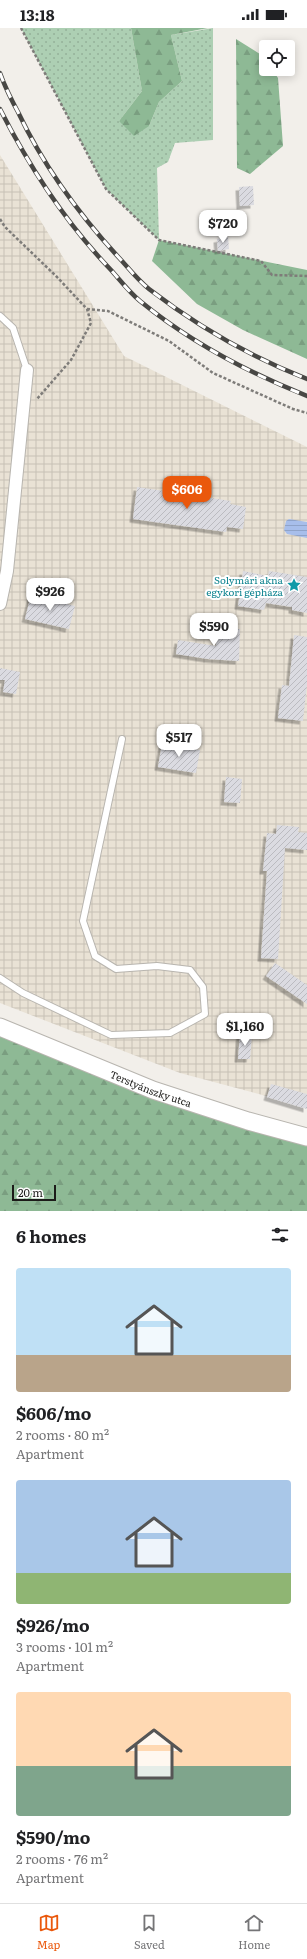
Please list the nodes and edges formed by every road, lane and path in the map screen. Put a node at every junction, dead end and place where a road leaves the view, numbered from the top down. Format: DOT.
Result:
graph roads {
  1 [pos="21,28"];
  2 [pos="0,219"];
  3 [pos="307,276"];
  4 [pos="87,309"];
  5 [pos="0,316"];
  6 [pos="27,370"];
  7 [pos="307,414"];
  8 [pos="23,416"];
  9 [pos="0,604"];
  10 [pos="122,740"];
  11 [pos="0,978"];
  12 [pos="0,1027"];
  13 [pos="307,1137"];
  1 -- 3 [label="path"];
  2 -- 4 [label="path"];
  4 -- 7 [label="path"];
  4 -- 8 [label="path"];
  5 -- 6 [label="lane"];
  6 -- 8 [label="street"];
  8 -- 9 [label="street"];
  10 -- 11 [label="lane"];
  12 -- 13 [label="main road, Terstyánszky utca"];
}
